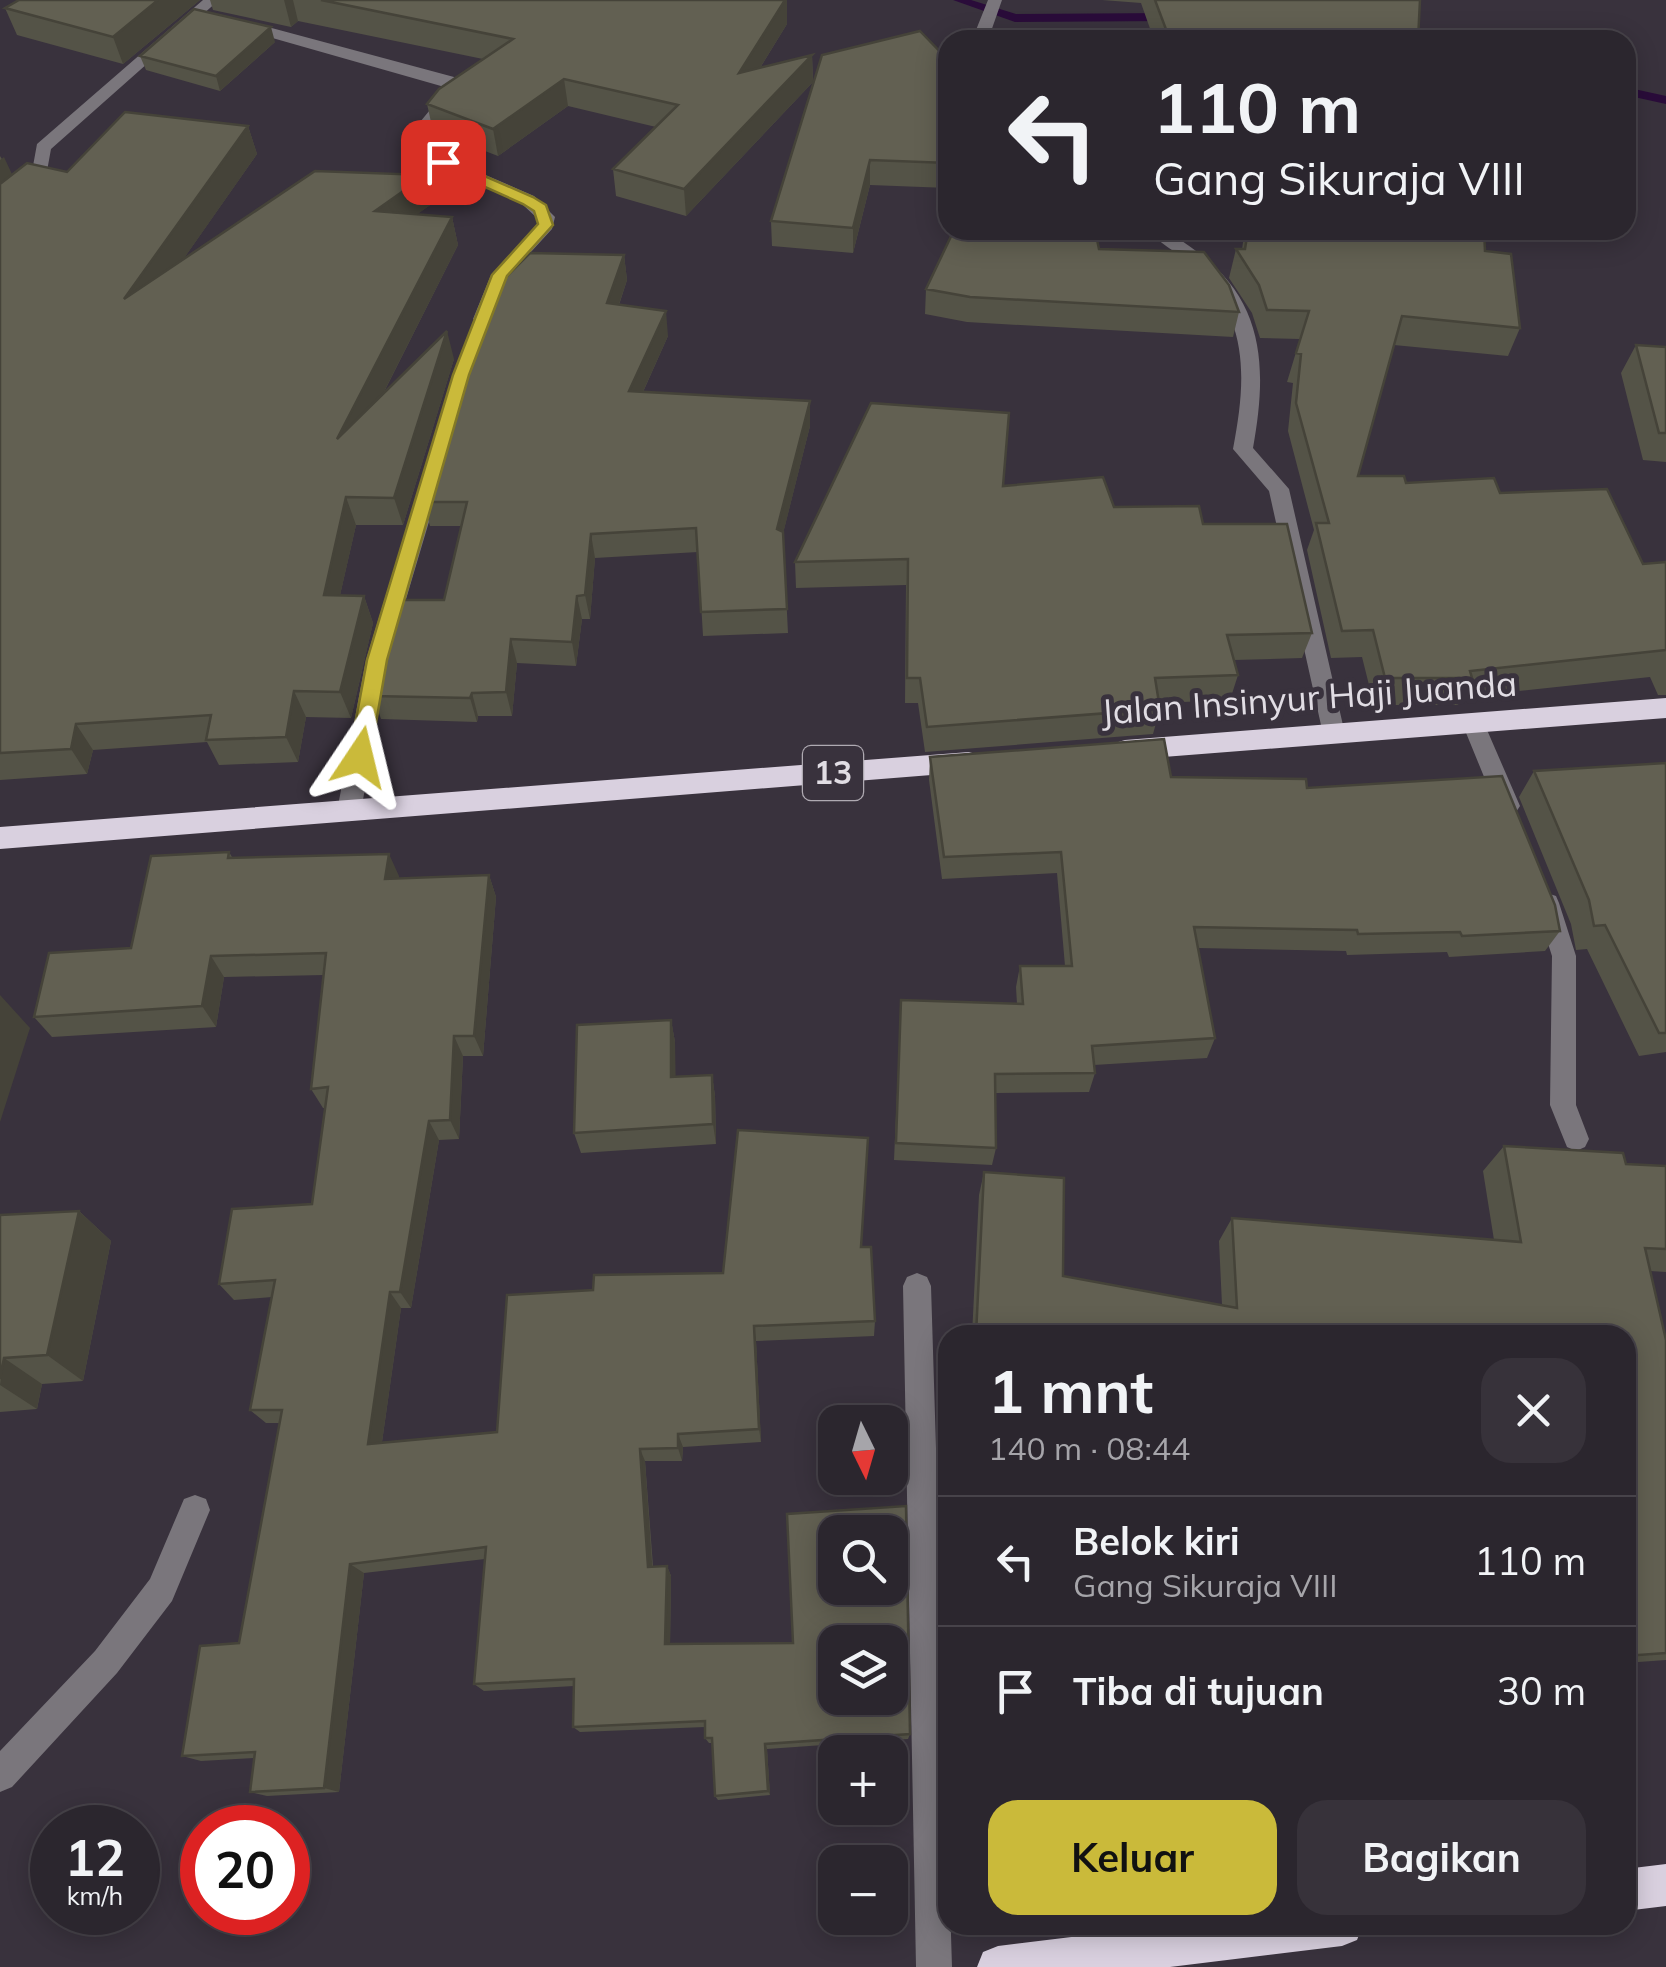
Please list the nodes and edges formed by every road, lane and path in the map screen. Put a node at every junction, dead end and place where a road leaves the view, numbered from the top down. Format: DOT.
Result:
graph roads {
  1 [pos="995,0"];
  2 [pos="212,14"];
  3 [pos="984,30"];
  4 [pos="0,215"];
  5 [pos="1170,240"];
  6 [pos="474,342"];
  7 [pos="438,458"];
  8 [pos="1666,708"];
  9 [pos="1473,723"];
  10 [pos="1334,734"];
  11 [pos="1098,752"];
  12 [pos="999,760"];
  13 [pos="349,810"];
  14 [pos="1517,827"];
  15 [pos="0,838"];
  16 [pos="1536,876"];
  17 [pos="1576,1140"];
  18 [pos="917,1286"];
  19 [pos="196,1510"];
  20 [pos="0,1774"];
  21 [pos="1666,1885"];
  22 [pos="1636,1889"];
  23 [pos="1251,1935"];
  24 [pos="1180,1956"];
  25 [pos="934,1967"];
  26 [pos="998,1967"];
  1 -- 3 [label="street"];
  2 -- 4 [label="street"];
  2 -- 6 [label="street"];
  5 -- 10 [label="street"];
  7 -- 13 [label="street"];
  8 -- 9 [label="highway, Jalan Insinyur Haji Juanda"];
  9 -- 10 [label="highway, Jalan Insinyur Haji Juanda"];
  9 -- 14 [label="street"];
  10 -- 11 [label="highway, Jalan Insinyur Haji Juanda"];
  12 -- 13 [label="highway, 13"];
  13 -- 15 [label="highway, 13"];
  16 -- 17 [label="street"];
  18 -- 25 [label="street"];
  19 -- 20 [label="street"];
  21 -- 22 [label="highway"];
  23 -- 24 [label="highway"];
  24 -- 26 [label="highway"];
}
